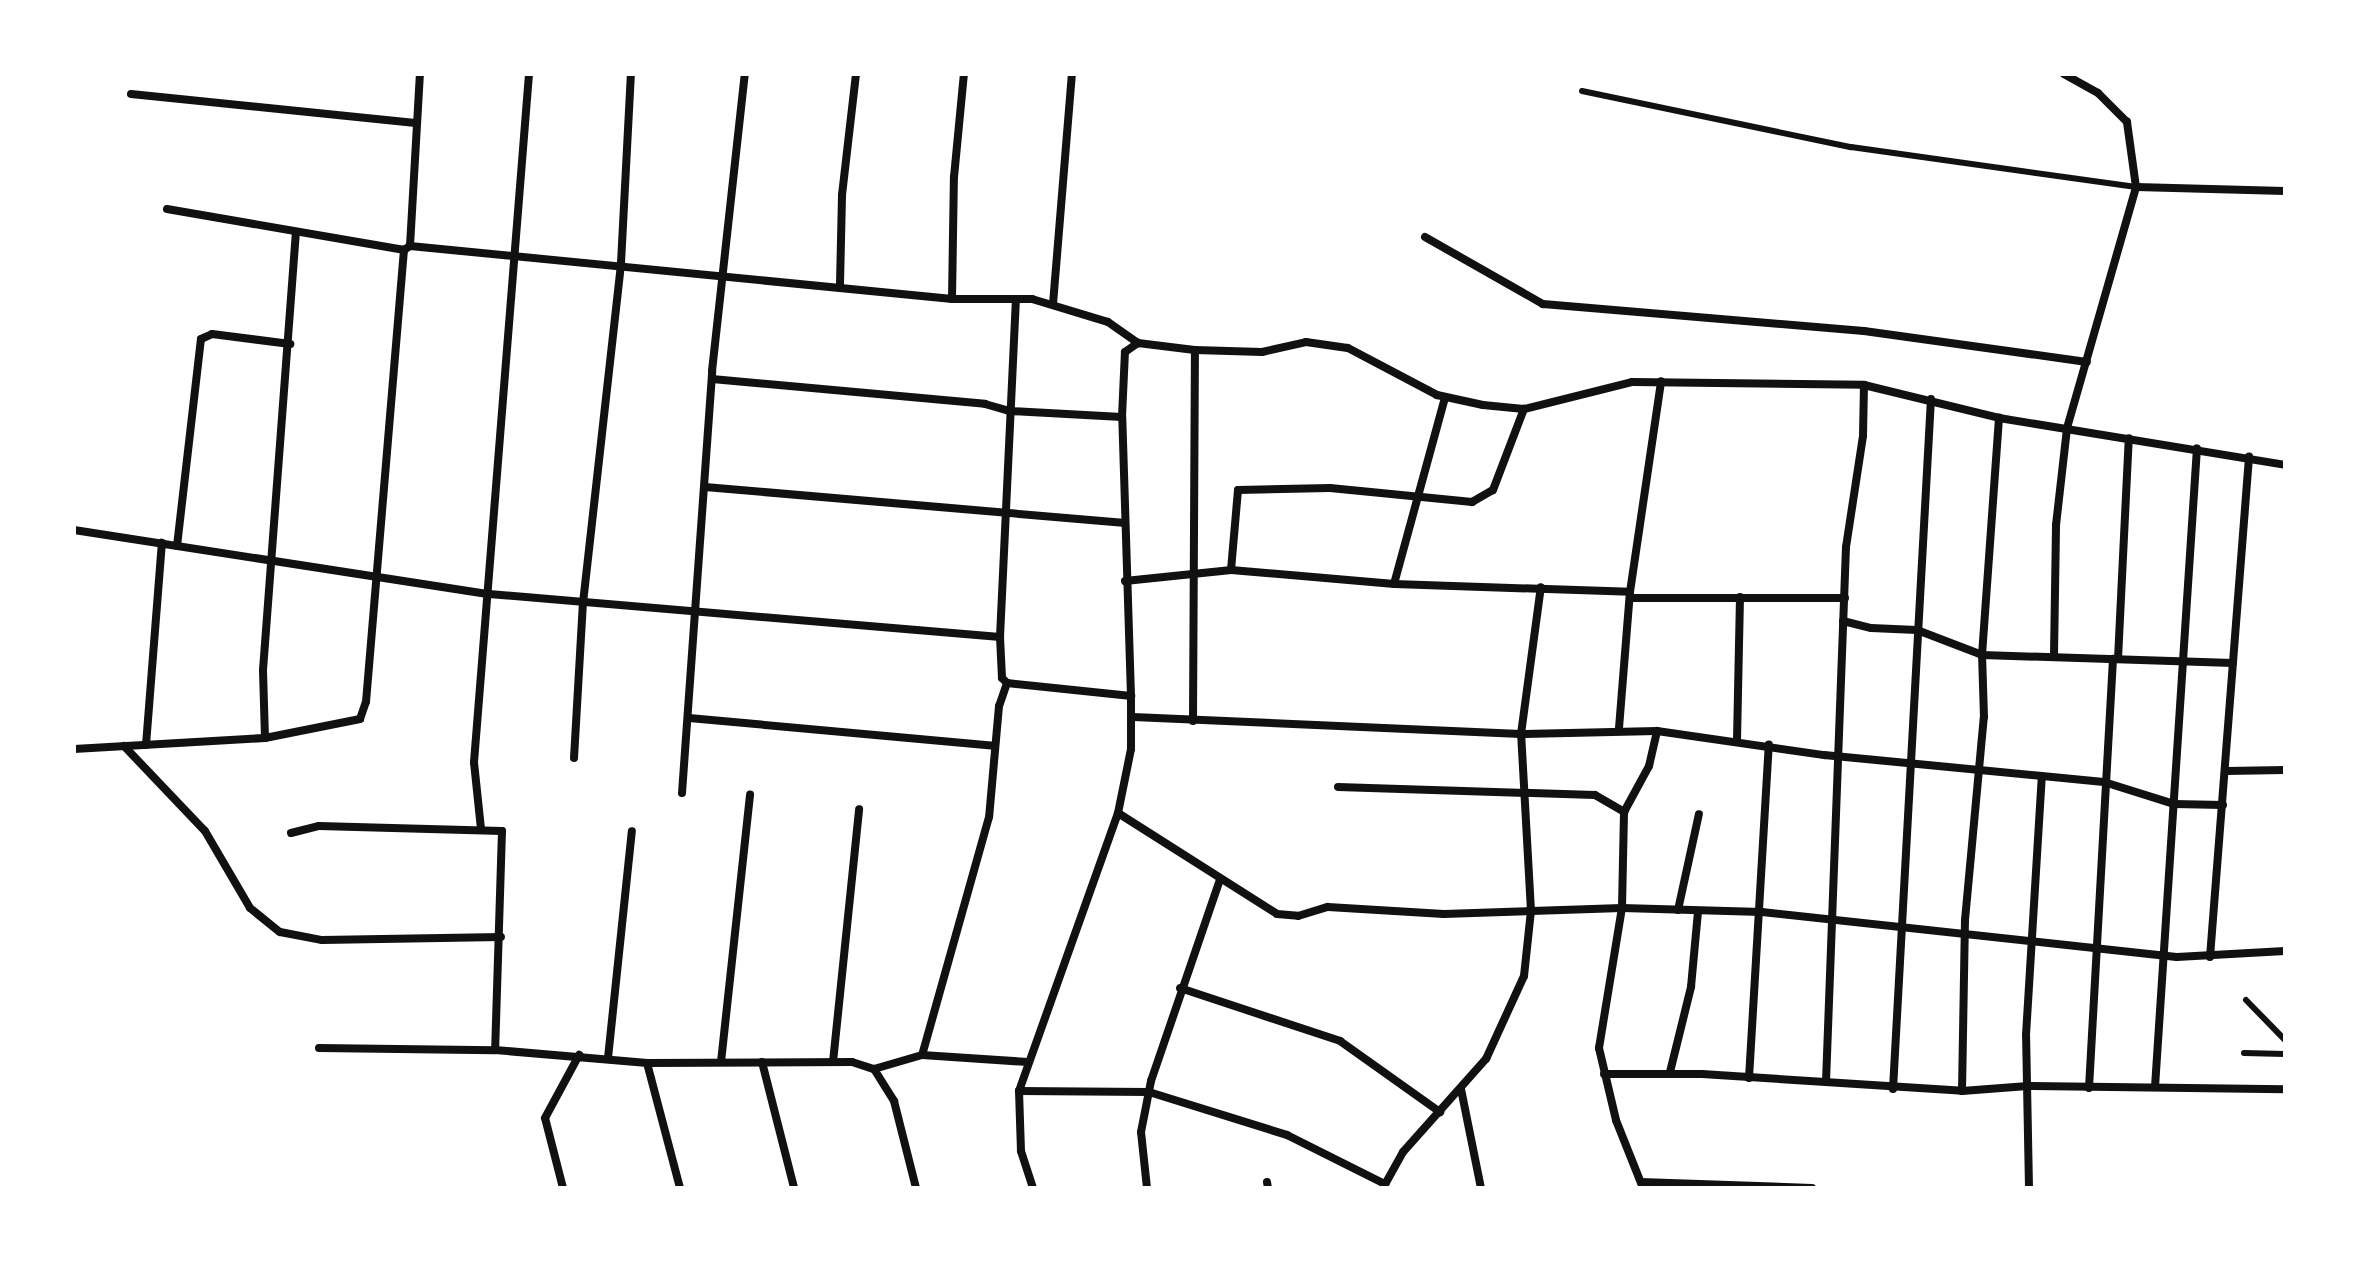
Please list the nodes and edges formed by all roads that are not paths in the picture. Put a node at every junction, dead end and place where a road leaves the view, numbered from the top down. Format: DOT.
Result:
graph roads {
  1 [pos="420,74"];
  2 [pos="529,74"];
  3 [pos="631,74"];
  4 [pos="745,74"];
  5 [pos="856,74"];
  6 [pos="964,74"];
  7 [pos="1072,74"];
  8 [pos="2064,74"];
  9 [pos="1582,91"];
  10 [pos="131,94"];
  11 [pos="416,123"];
  12 [pos="2136,187"];
  13 [pos="2285,191"];
  14 [pos="167,209"];
  15 [pos="296,232"];
  16 [pos="1425,237"];
  17 [pos="407,248"];
  18 [pos="516,254"];
  19 [pos="621,263"];
  20 [pos="722,275"];
  21 [pos="840,284"];
  22 [pos="952,299"];
  23 [pos="1016,301"];
  24 [pos="1053,304"];
  25 [pos="1138,343"];
  26 [pos="290,344"];
  27 [pos="1195,350"];
  28 [pos="2087,362"];
  29 [pos="712,379"];
  30 [pos="1661,381"];
  31 [pos="1864,385"];
  32 [pos="1445,397"];
  33 [pos="1931,399"];
  34 [pos="1524,409"];
  35 [pos="1009,411"];
  36 [pos="1122,417"];
  37 [pos="1999,418"];
  38 [pos="2067,428"];
  39 [pos="2129,438"];
  40 [pos="2197,448"];
  41 [pos="2249,457"];
  42 [pos="2285,465"];
  43 [pos="705,487"];
  44 [pos="1415,498"];
  45 [pos="1003,516"];
  46 [pos="1122,523"];
  47 [pos="74,530"];
  48 [pos="162,543"];
  49 [pos="177,546"];
  50 [pos="273,562"];
  51 [pos="1231,570"];
  52 [pos="376,576"];
  53 [pos="1195,578"];
  54 [pos="1125,581"];
  55 [pos="1394,584"];
  56 [pos="1541,587"];
  57 [pos="489,594"];
  58 [pos="1630,595"];
  59 [pos="1740,597"];
  60 [pos="1845,598"];
  61 [pos="583,603"];
  62 [pos="695,614"];
  63 [pos="1843,621"];
  64 [pos="1917,630"];
  65 [pos="1000,637"];
  66 [pos="1982,655"];
  67 [pos="2054,655"];
  68 [pos="2116,659"];
  69 [pos="2233,663"];
  70 [pos="2185,664"];
  71 [pos="1007,683"];
  72 [pos="1131,696"];
  73 [pos="1133,717"];
  74 [pos="689,718"];
  75 [pos="1193,721"];
  76 [pos="1619,728"];
  77 [pos="1657,731"];
  78 [pos="1521,734"];
  79 [pos="265,738"];
  80 [pos="1737,740"];
  81 [pos="146,745"];
  82 [pos="1769,745"];
  83 [pos="124,746"];
  84 [pos="994,746"];
  85 [pos="74,749"];
  86 [pos="1835,756"];
  87 [pos="574,758"];
  88 [pos="1908,762"];
  89 [pos="1980,770"];
  90 [pos="2285,770"];
  91 [pos="2226,771"];
  92 [pos="2042,776"];
  93 [pos="2104,782"];
  94 [pos="1338,787"];
  95 [pos="1521,789"];
  96 [pos="682,793"];
  97 [pos="750,795"];
  98 [pos="2174,804"];
  99 [pos="2223,805"];
  100 [pos="859,809"];
  101 [pos="1624,812"];
  102 [pos="1118,813"];
  103 [pos="1699,814"];
  104 [pos="481,829"];
  105 [pos="632,831"];
  106 [pos="291,833"];
  107 [pos="1220,880"];
  108 [pos="1622,908"];
  109 [pos="1678,910"];
  110 [pos="1531,911"];
  111 [pos="1698,911"];
  112 [pos="1762,912"];
  113 [pos="1829,921"];
  114 [pos="1899,930"];
  115 [pos="1967,935"];
  116 [pos="501,937"];
  117 [pos="2033,944"];
  118 [pos="2097,948"];
  119 [pos="2285,951"];
  120 [pos="2160,954"];
  121 [pos="2210,957"];
  122 [pos="1180,988"];
  123 [pos="2246,1000"];
  124 [pos="2285,1040"];
  125 [pos="319,1048"];
  126 [pos="495,1050"];
  127 [pos="2244,1053"];
  128 [pos="2285,1054"];
  129 [pos="579,1055"];
  130 [pos="922,1055"];
  131 [pos="608,1058"];
  132 [pos="721,1062"];
  133 [pos="762,1062"];
  134 [pos="833,1062"];
  135 [pos="1028,1062"];
  136 [pos="647,1063"];
  137 [pos="874,1069"];
  138 [pos="1670,1072"];
  139 [pos="1604,1074"];
  140 [pos="1749,1078"];
  141 [pos="1826,1082"];
  142 [pos="2028,1086"];
  143 [pos="2155,1087"];
  144 [pos="2089,1088"];
  145 [pos="1461,1089"];
  146 [pos="1893,1089"];
  147 [pos="2285,1089"];
  148 [pos="1019,1091"];
  149 [pos="1962,1091"];
  150 [pos="1149,1092"];
  151 [pos="1440,1112"];
  152 [pos="1642,1185"];
  153 [pos="1384,1186"];
  154 [pos="563,1188"];
  155 [pos="680,1188"];
  156 [pos="794,1188"];
  157 [pos="916,1188"];
  158 [pos="1033,1188"];
  159 [pos="1147,1188"];
  160 [pos="1481,1188"];
  161 [pos="1812,1188"];
  162 [pos="2029,1188"];
  1 -- 11 [label="street"];
  2 -- 18 [label="street"];
  3 -- 19 [label="street"];
  4 -- 20 [label="street"];
  5 -- 21 [label="street"];
  6 -- 22 [label="street"];
  7 -- 24 [label="street"];
  8 -- 12 [label="street"];
  9 -- 12 [label="lane"];
  10 -- 11 [label="street"];
  11 -- 17 [label="street"];
  12 -- 13 [label="street"];
  12 -- 28 [label="street"];
  14 -- 15 [label="street"];
  15 -- 17 [label="street"];
  15 -- 26 [label="street"];
  16 -- 28 [label="street"];
  17 -- 18 [label="street"];
  17 -- 52 [label="street"];
  18 -- 19 [label="street"];
  18 -- 57 [label="street"];
  19 -- 20 [label="street"];
  19 -- 61 [label="street"];
  20 -- 21 [label="street"];
  20 -- 29 [label="street"];
  21 -- 22 [label="street"];
  22 -- 23 [label="street"];
  23 -- 24 [label="street"];
  23 -- 35 [label="street"];
  24 -- 25 [label="street"];
  25 -- 27 [label="street"];
  25 -- 36 [label="street"];
  26 -- 49 [label="street"];
  26 -- 50 [label="street"];
  27 -- 32 [label="street"];
  27 -- 53 [label="street"];
  28 -- 38 [label="street"];
  29 -- 35 [label="street"];
  29 -- 43 [label="street"];
  30 -- 31 [label="street"];
  30 -- 34 [label="street"];
  30 -- 58 [label="street"];
  31 -- 33 [label="street"];
  31 -- 60 [label="street"];
  32 -- 34 [label="street"];
  32 -- 44 [label="street"];
  33 -- 37 [label="street"];
  33 -- 64 [label="street"];
  34 -- 44 [label="street"];
  35 -- 36 [label="street"];
  35 -- 45 [label="street"];
  36 -- 46 [label="street"];
  37 -- 38 [label="street"];
  37 -- 66 [label="street"];
  38 -- 39 [label="street"];
  38 -- 67 [label="street"];
  39 -- 40 [label="street"];
  39 -- 68 [label="street"];
  40 -- 41 [label="street"];
  40 -- 70 [label="street"];
  41 -- 42 [label="street"];
  41 -- 69 [label="street"];
  43 -- 45 [label="street"];
  43 -- 62 [label="street"];
  44 -- 51 [label="street"];
  44 -- 55 [label="street"];
  45 -- 46 [label="street"];
  45 -- 65 [label="street"];
  46 -- 54 [label="street"];
  47 -- 48 [label="street"];
  48 -- 49 [label="street"];
  48 -- 81 [label="street"];
  49 -- 50 [label="street"];
  50 -- 52 [label="street"];
  50 -- 79 [label="street"];
  51 -- 53 [label="street"];
  51 -- 55 [label="street"];
  52 -- 57 [label="street"];
  52 -- 79 [label="street"];
  53 -- 54 [label="street"];
  53 -- 75 [label="street"];
  54 -- 72 [label="street"];
  55 -- 56 [label="street"];
  56 -- 58 [label="street"];
  56 -- 78 [label="street"];
  57 -- 61 [label="street"];
  57 -- 104 [label="street"];
  58 -- 59 [label="street"];
  58 -- 76 [label="street"];
  59 -- 60 [label="street"];
  59 -- 80 [label="street"];
  60 -- 63 [label="street"];
  61 -- 62 [label="street"];
  61 -- 87 [label="street"];
  62 -- 65 [label="street"];
  62 -- 74 [label="street"];
  63 -- 64 [label="street"];
  63 -- 86 [label="street"];
  64 -- 66 [label="street"];
  64 -- 88 [label="street"];
  65 -- 71 [label="street"];
  66 -- 67 [label="street"];
  66 -- 89 [label="street"];
  67 -- 68 [label="street"];
  68 -- 70 [label="street"];
  68 -- 93 [label="street"];
  69 -- 70 [label="street"];
  69 -- 91 [label="street"];
  70 -- 98 [label="street"];
  71 -- 72 [label="street"];
  71 -- 84 [label="street"];
  72 -- 73 [label="street"];
  73 -- 75 [label="street"];
  73 -- 102 [label="street"];
  74 -- 84 [label="street"];
  74 -- 96 [label="street"];
  75 -- 78 [label="street"];
  76 -- 77 [label="street"];
  76 -- 78 [label="street"];
  77 -- 80 [label="street"];
  77 -- 101 [label="street"];
  78 -- 95 [label="street"];
  79 -- 81 [label="street"];
  80 -- 82 [label="street"];
  81 -- 83 [label="street"];
  82 -- 86 [label="street"];
  82 -- 112 [label="street"];
  83 -- 85 [label="street"];
  83 -- 116 [label="street"];
  84 -- 130 [label="street"];
  86 -- 88 [label="street"];
  86 -- 113 [label="street"];
  88 -- 89 [label="street"];
  88 -- 114 [label="street"];
  89 -- 92 [label="street"];
  89 -- 115 [label="street"];
  90 -- 91 [label="street"];
  91 -- 99 [label="street"];
  92 -- 93 [label="street"];
  92 -- 117 [label="street"];
  93 -- 98 [label="street"];
  93 -- 118 [label="street"];
  94 -- 95 [label="street"];
  95 -- 101 [label="street"];
  95 -- 110 [label="street"];
  97 -- 132 [label="street"];
  98 -- 99 [label="street"];
  98 -- 120 [label="street"];
  99 -- 121 [label="street"];
  100 -- 134 [label="street"];
  101 -- 108 [label="street"];
  102 -- 107 [label="street"];
  102 -- 135 [label="street"];
  103 -- 109 [label="street"];
  104 -- 106 [label="street"];
  104 -- 116 [label="street"];
  105 -- 131 [label="street"];
  107 -- 110 [label="street"];
  107 -- 122 [label="street"];
  108 -- 109 [label="street"];
  108 -- 110 [label="street"];
  108 -- 139 [label="street"];
  109 -- 111 [label="street"];
  110 -- 145 [label="street"];
  111 -- 112 [label="street"];
  111 -- 138 [label="street"];
  112 -- 113 [label="street"];
  112 -- 140 [label="street"];
  113 -- 114 [label="street"];
  113 -- 141 [label="street"];
  114 -- 115 [label="street"];
  114 -- 146 [label="street"];
  115 -- 117 [label="street"];
  115 -- 149 [label="street"];
  116 -- 126 [label="street"];
  117 -- 118 [label="street"];
  117 -- 142 [label="street"];
  118 -- 120 [label="street"];
  118 -- 144 [label="street"];
  119 -- 121 [label="street"];
  120 -- 121 [label="street"];
  120 -- 143 [label="street"];
  122 -- 150 [label="street"];
  122 -- 151 [label="street"];
  123 -- 124 [label="lane"];
  125 -- 126 [label="street"];
  126 -- 129 [label="street"];
  127 -- 128 [label="lane"];
  129 -- 131 [label="street"];
  129 -- 154 [label="street"];
  130 -- 135 [label="street"];
  130 -- 137 [label="street"];
  131 -- 136 [label="street"];
  132 -- 133 [label="street"];
  132 -- 136 [label="street"];
  133 -- 134 [label="street"];
  133 -- 156 [label="street"];
  134 -- 137 [label="street"];
  135 -- 148 [label="street"];
  136 -- 155 [label="street"];
  137 -- 157 [label="street"];
  138 -- 139 [label="street"];
  138 -- 140 [label="street"];
  139 -- 152 [label="street"];
  140 -- 141 [label="street"];
  141 -- 146 [label="street"];
  142 -- 144 [label="street"];
  142 -- 149 [label="street"];
  142 -- 162 [label="street"];
  143 -- 144 [label="street"];
  143 -- 147 [label="street"];
  145 -- 151 [label="street"];
  145 -- 160 [label="street"];
  146 -- 149 [label="street"];
  148 -- 150 [label="street"];
  148 -- 158 [label="street"];
  150 -- 153 [label="street"];
  150 -- 159 [label="street"];
  151 -- 153 [label="street"];
  152 -- 161 [label="street"];
}
